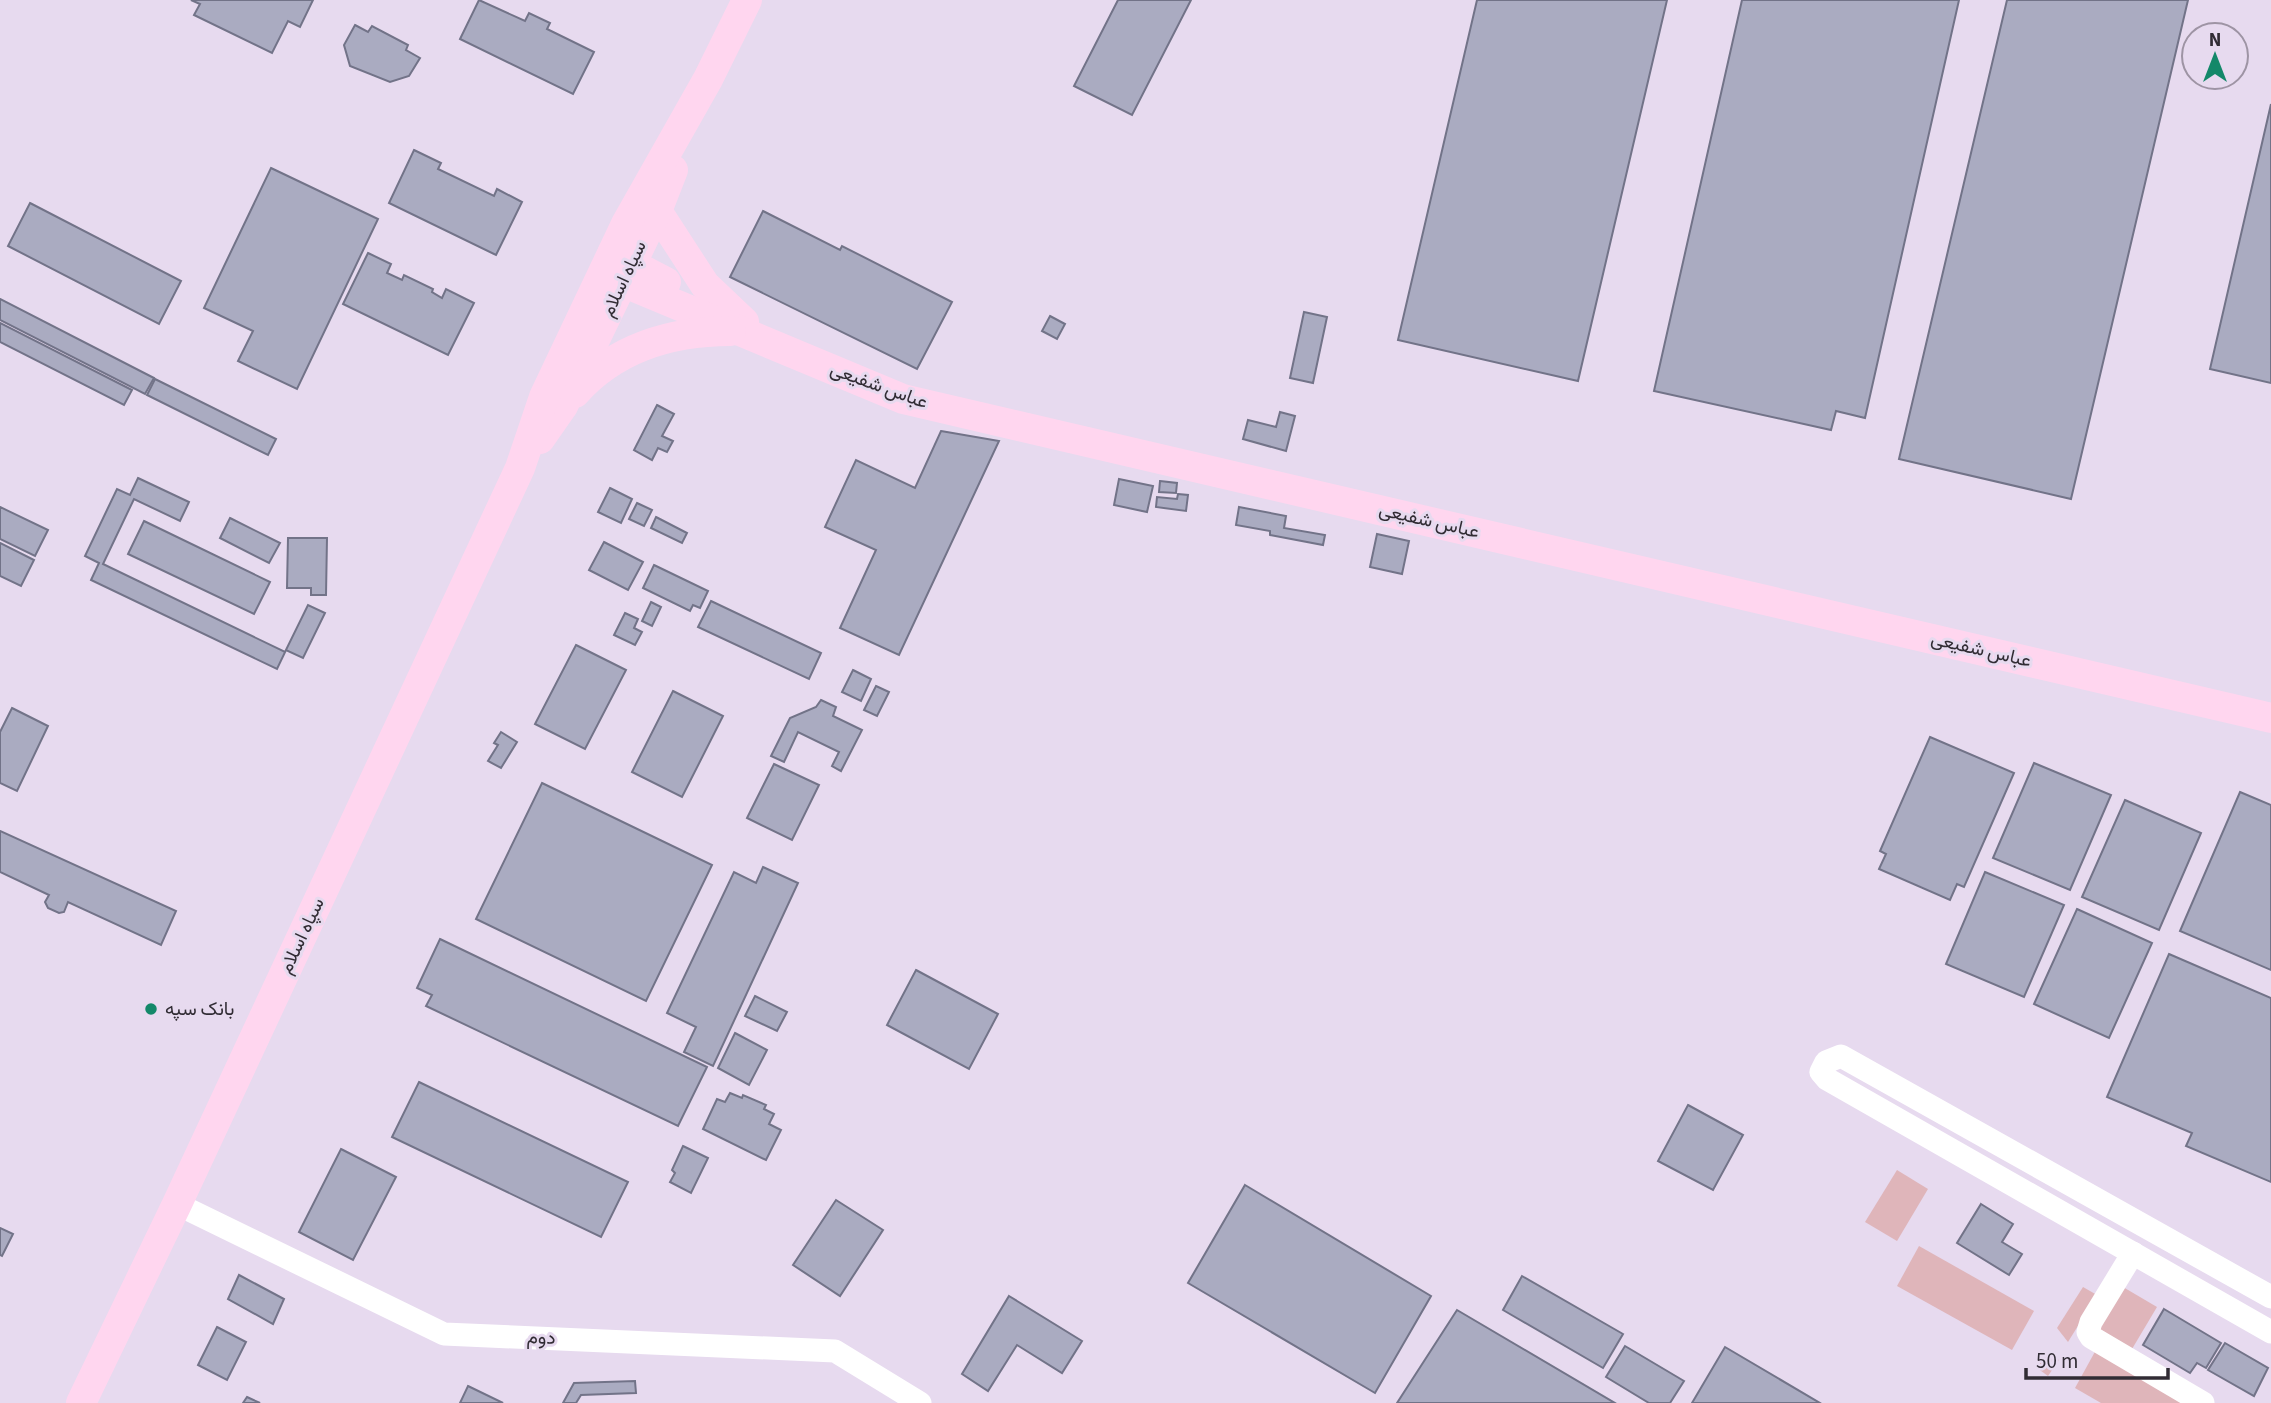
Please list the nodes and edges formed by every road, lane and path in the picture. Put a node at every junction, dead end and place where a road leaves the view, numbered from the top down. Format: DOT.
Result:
graph roads {
  1 [pos="747,0"];
  2 [pos="708,79"];
  3 [pos="657,211"];
  4 [pos="617,269"];
  5 [pos="742,327"];
  6 [pos="563,406"];
  7 [pos="520,468"];
  8 [pos="2271,701"];
  9 [pos="2271,718"];
  10 [pos="177,1204"];
  11 [pos="2133,1253"];
  12 [pos="2271,1297"];
  13 [pos="2271,1332"];
  14 [pos="81,1403"];
  15 [pos="920,1403"];
  16 [pos="2203,1403"];
  1 -- 2 [label="main road, سپاه اسلام"];
  2 -- 3 [label="main road, سپاه اسلام"];
  2 -- 4 [label="main road, سپاه اسلام"];
  3 -- 4 [label="main road, سپاه اسلام"];
  3 -- 5 [label="main road"];
  4 -- 5 [label="main road, عباس شفیعی"];
  4 -- 6 [label="main road, سپاه اسلام"];
  4 -- 7 [label="main road, سپاه اسلام"];
  5 -- 6 [label="main road"];
  5 -- 8 [label="main road, عباس شفیعی"];
  5 -- 9 [label="main road, عباس شفیعی"];
  6 -- 7 [label="main road, سپاه اسلام"];
  7 -- 10 [label="main road, سپاه اسلام"];
  10 -- 14 [label="main road, سپاه اسلام"];
  10 -- 15 [label="lane, دوم"];
  11 -- 12 [label="lane"];
  11 -- 13 [label="lane"];
  11 -- 16 [label="lane"];
}
